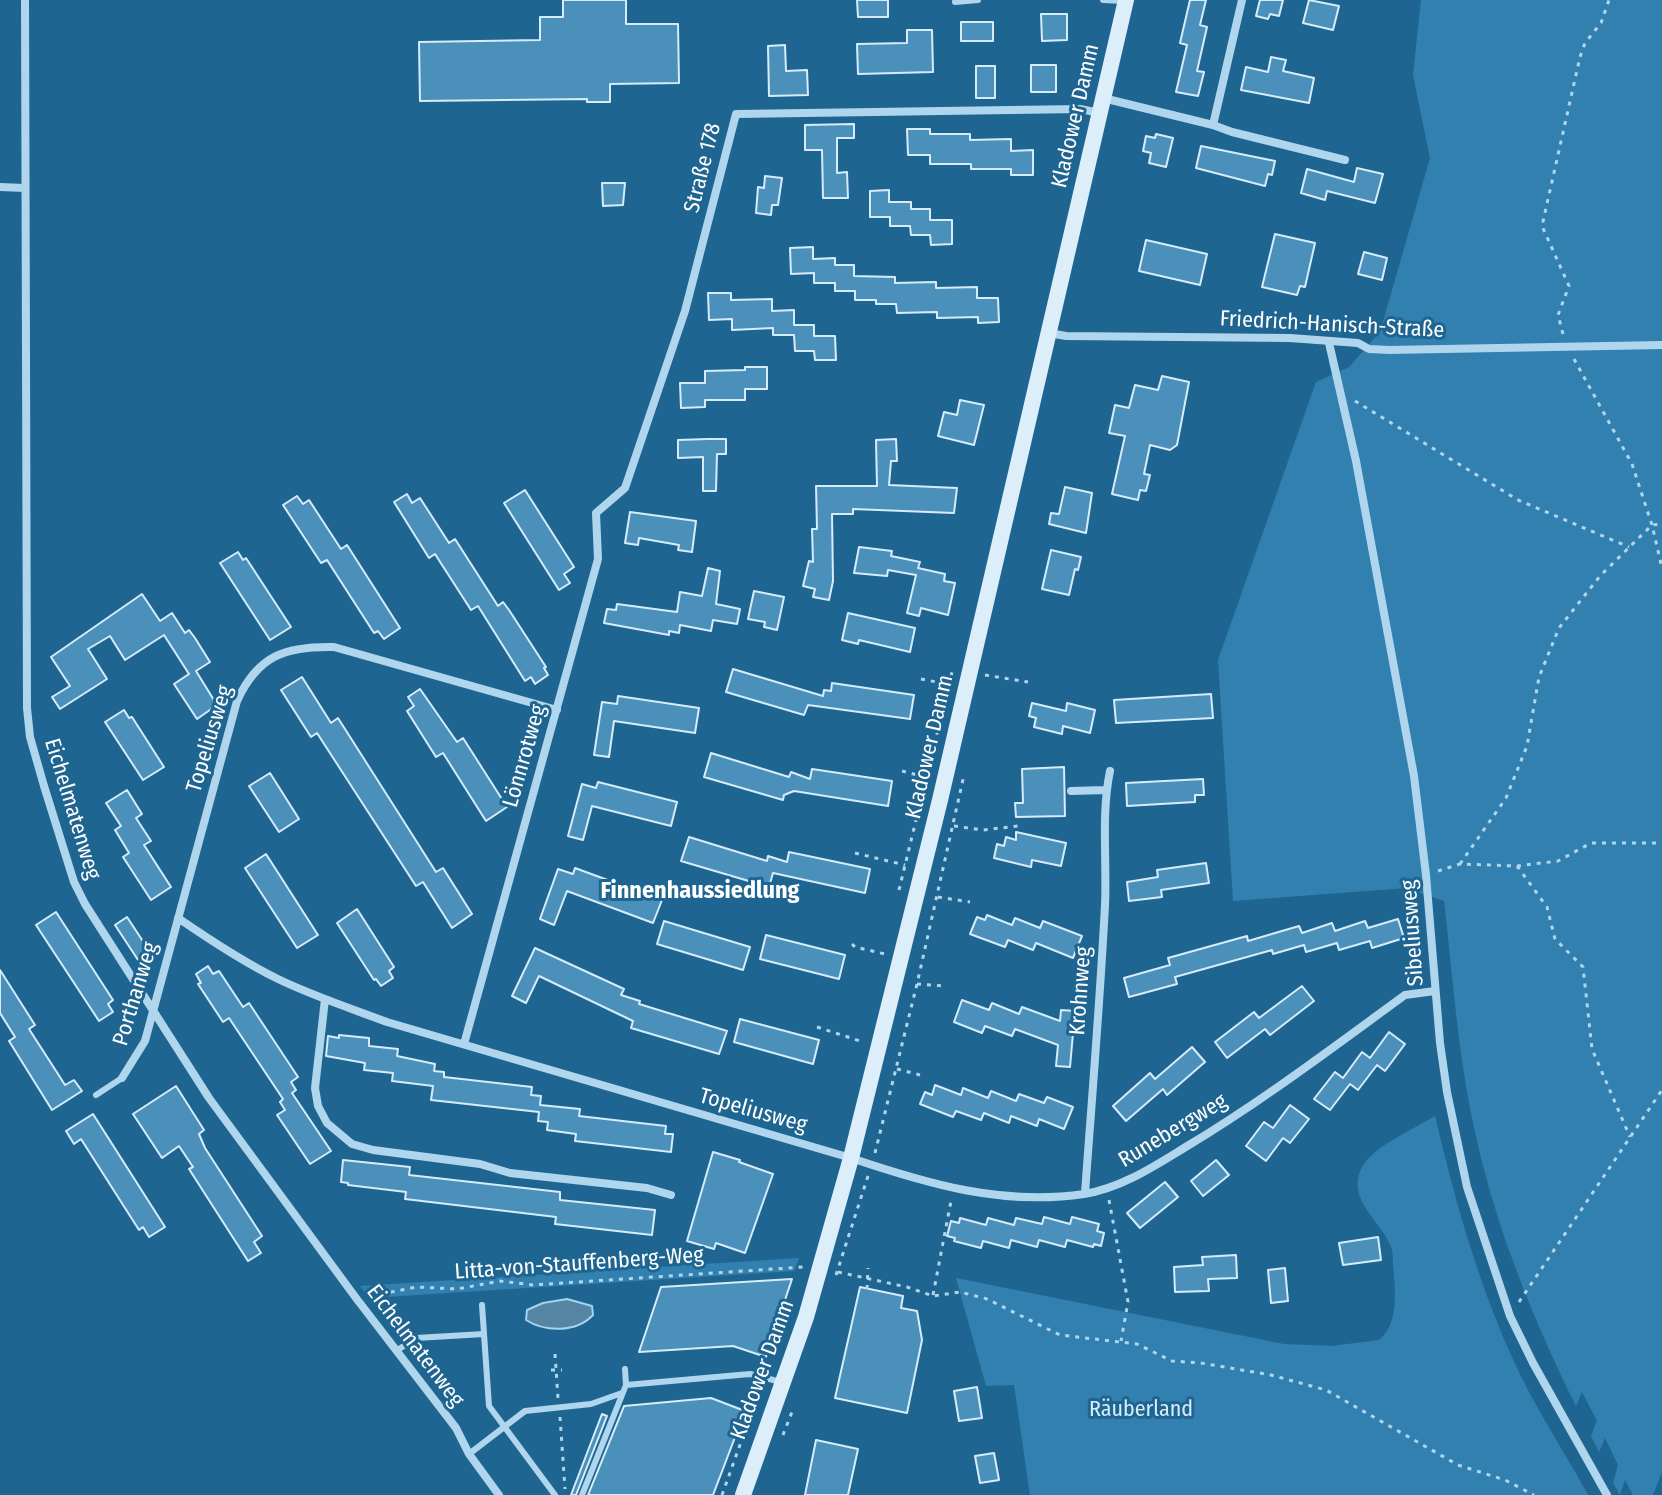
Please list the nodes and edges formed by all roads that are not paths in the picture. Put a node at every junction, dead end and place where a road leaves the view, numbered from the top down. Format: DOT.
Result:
graph roads {
  1 [pos="25,0"];
  2 [pos="978,0"];
  3 [pos="1103,0"];
  4 [pos="1242,0"];
  5 [pos="1126,1"];
  6 [pos="955,2"];
  7 [pos="1102,106"];
  8 [pos="1213,125"];
  9 [pos="1345,160"];
  10 [pos="0,187"];
  11 [pos="25,188"];
  12 [pos="1048,333"];
  13 [pos="1329,343"];
  14 [pos="1662,345"];
  15 [pos="625,488"];
  16 [pos="557,710"];
  17 [pos="1110,771"];
  18 [pos="1106,790"];
  19 [pos="1071,791"];
  20 [pos="178,918"];
  21 [pos="1435,991"];
  22 [pos="325,999"];
  23 [pos="153,1009"];
  24 [pos="464,1044"];
  25 [pos="122,1078"];
  26 [pos="96,1095"];
  27 [pos="851,1158"];
  28 [pos="1085,1193"];
  29 [pos="671,1195"];
  30 [pos="482,1305"];
  31 [pos="484,1334"];
  32 [pos="396,1351"];
  33 [pos="625,1369"];
  34 [pos="782,1383"];
  35 [pos="626,1385"];
  36 [pos="622,1393"];
  37 [pos="504,1426"];
  38 [pos="469,1454"];
  39 [pos="499,1495"];
  40 [pos="555,1495"];
  41 [pos="582,1495"];
  42 [pos="743,1495"];
  43 [pos="1607,1495"];
  1 -- 11 [label="street, Eichelmatenweg"];
  2 -- 6 [label="lane"];
  3 -- 5 [label="lane"];
  4 -- 8 [label="street"];
  5 -- 7 [label="main road, Kladower Damm"];
  7 -- 8 [label="street"];
  7 -- 12 [label="main road, Kladower Damm"];
  7 -- 15 [label="street, Straße 178"];
  8 -- 9 [label="street"];
  10 -- 11 [label="street"];
  11 -- 23 [label="street, Eichelmatenweg"];
  12 -- 13 [label="street, Friedrich-Hanisch-Straße"];
  12 -- 27 [label="main road, Kladower Damm"];
  13 -- 14 [label="street, Friedrich-Hanisch-Straße"];
  13 -- 21 [label="street, Sibeliusweg"];
  15 -- 16 [label="street, Lönnrotweg"];
  16 -- 20 [label="street, Topeliusweg"];
  16 -- 24 [label="street, Lönnrotweg"];
  17 -- 18 [label="street, Krohnweg"];
  18 -- 19 [label="street"];
  18 -- 28 [label="street, Krohnweg"];
  20 -- 22 [label="street, Topeliusweg"];
  20 -- 23 [label="street, Porthanweg"];
  21 -- 28 [label="street, Runebergweg"];
  21 -- 43 [label="street, Sibeliusweg"];
  22 -- 24 [label="street, Topeliusweg"];
  22 -- 29 [label="street"];
  23 -- 25 [label="street, Porthanweg"];
  23 -- 32 [label="street, Eichelmatenweg"];
  24 -- 27 [label="street, Topeliusweg"];
  25 -- 26 [label="lane"];
  27 -- 28 [label="street, Runebergweg"];
  27 -- 34 [label="main road, Kladower Damm"];
  30 -- 31 [label="lane"];
  31 -- 32 [label="lane"];
  31 -- 37 [label="lane"];
  32 -- 38 [label="street, Eichelmatenweg"];
  33 -- 35 [label="lane"];
  34 -- 35 [label="lane"];
  34 -- 42 [label="main road, Kladower Damm"];
  35 -- 36 [label="lane"];
  36 -- 37 [label="lane"];
  36 -- 41 [label="lane"];
  37 -- 38 [label="lane"];
  37 -- 40 [label="lane"];
  38 -- 39 [label="street, Eichelmatenweg"];
}
